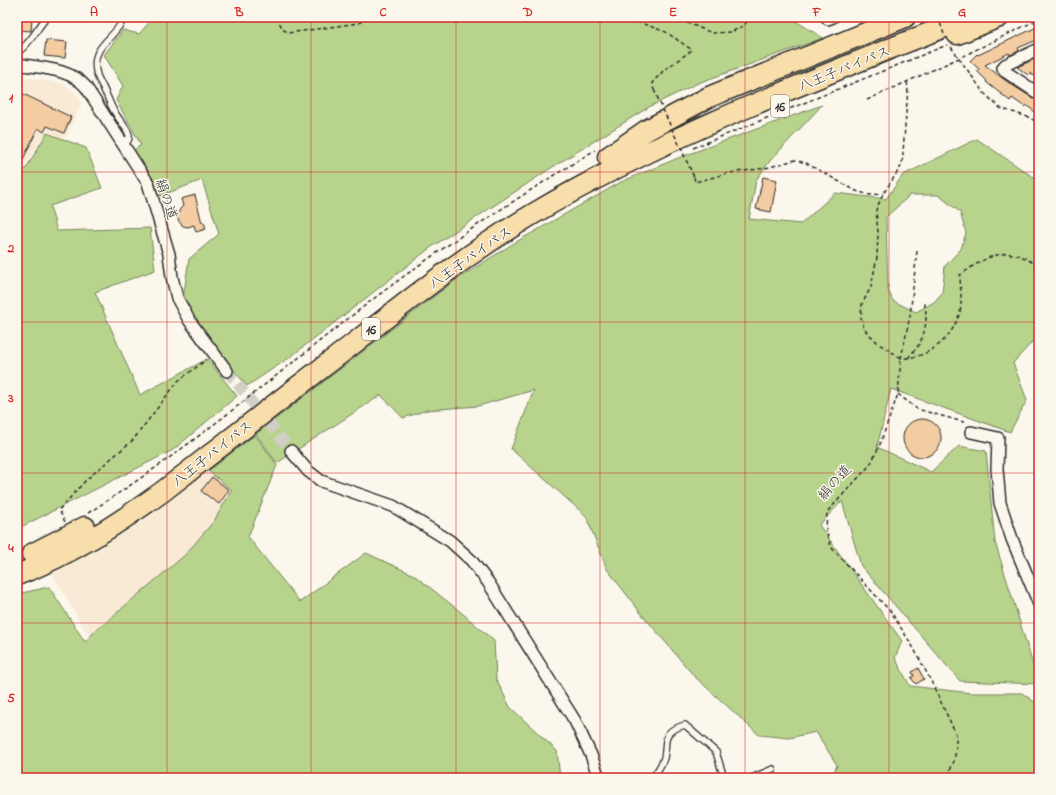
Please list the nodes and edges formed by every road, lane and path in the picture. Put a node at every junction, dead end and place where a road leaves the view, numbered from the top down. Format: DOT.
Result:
graph roads {
  1 [pos="46,17"];
  2 [pos="124,17"];
  3 [pos="276,17"];
  4 [pos="368,17"];
  5 [pos="624,17"];
  6 [pos="666,17"];
  7 [pos="748,17"];
  8 [pos="828,17"];
  9 [pos="833,17"];
  10 [pos="905,17"];
  11 [pos="934,17"];
  12 [pos="938,17"];
  13 [pos="969,17"];
  14 [pos="999,17"];
  15 [pos="1039,19"];
  16 [pos="944,34"];
  17 [pos="948,44"];
  18 [pos="1039,49"];
  19 [pos="17,51"];
  20 [pos="956,53"];
  21 [pos="959,58"];
  22 [pos="17,64"];
  23 [pos="907,82"];
  24 [pos="1039,94"];
  25 [pos="867,100"];
  26 [pos="1039,122"];
  27 [pos="124,145"];
  28 [pos="692,149"];
  29 [pos="685,152"];
  30 [pos="678,154"];
  31 [pos="608,157"];
  32 [pos="883,194"];
  33 [pos="561,198"];
  34 [pos="917,251"];
  35 [pos="1039,269"];
  36 [pos="924,302"];
  37 [pos="214,353"];
  38 [pos="901,358"];
  39 [pos="908,358"];
  40 [pos="227,371"];
  41 [pos="898,394"];
  42 [pos="971,432"];
  43 [pos="291,451"];
  44 [pos="67,525"];
  45 [pos="17,560"];
  46 [pos="17,575"];
  47 [pos="1039,604"];
  48 [pos="773,769"];
  49 [pos="599,778"];
  50 [pos="653,778"];
  51 [pos="724,778"];
  52 [pos="752,778"];
  53 [pos="946,778"];
  1 -- 19 [label="lane"];
  2 -- 27 [label="lane"];
  3 -- 4 [label="path"];
  5 -- 32 [label="path, bridge"];
  6 -- 7 [label="path"];
  8 -- 9 [label="street"];
  10 -- 31 [label="highway, 16"];
  11 -- 31 [label="highway, 八王子バイパス / 16"];
  12 -- 16 [label="path, bridge"];
  13 -- 33 [label="highway, 八王子バイパス / 16"];
  14 -- 33 [label="highway, 16"];
  15 -- 21 [label="path"];
  17 -- 28 [label="path"];
  18 -- 24 [label="street"];
  20 -- 21 [label="path"];
  21 -- 23 [label="path"];
  21 -- 26 [label="path"];
  22 -- 27 [label="street, 絹の道"];
  23 -- 25 [label="path"];
  23 -- 32 [label="path"];
  27 -- 37 [label="street, 絹の道"];
  29 -- 30 [label="path"];
  31 -- 45 [label="highway, 八王子バイパス / 16"];
  32 -- 38 [label="path"];
  33 -- 46 [label="highway, 八王子バイパス / 16"];
  34 -- 38 [label="path, 絹の道"];
  35 -- 39 [label="path"];
  36 -- 39 [label="path"];
  37 -- 40 [label="street, 絹の道"];
  37 -- 44 [label="path"];
  38 -- 39 [label="path"];
  38 -- 41 [label="path, 絹の道"];
  41 -- 42 [label="path"];
  41 -- 53 [label="path, 絹の道"];
  42 -- 47 [label="street"];
  43 -- 49 [label="street"];
  48 -- 52 [label="lane"];
  50 -- 51 [label="lane"];
}
